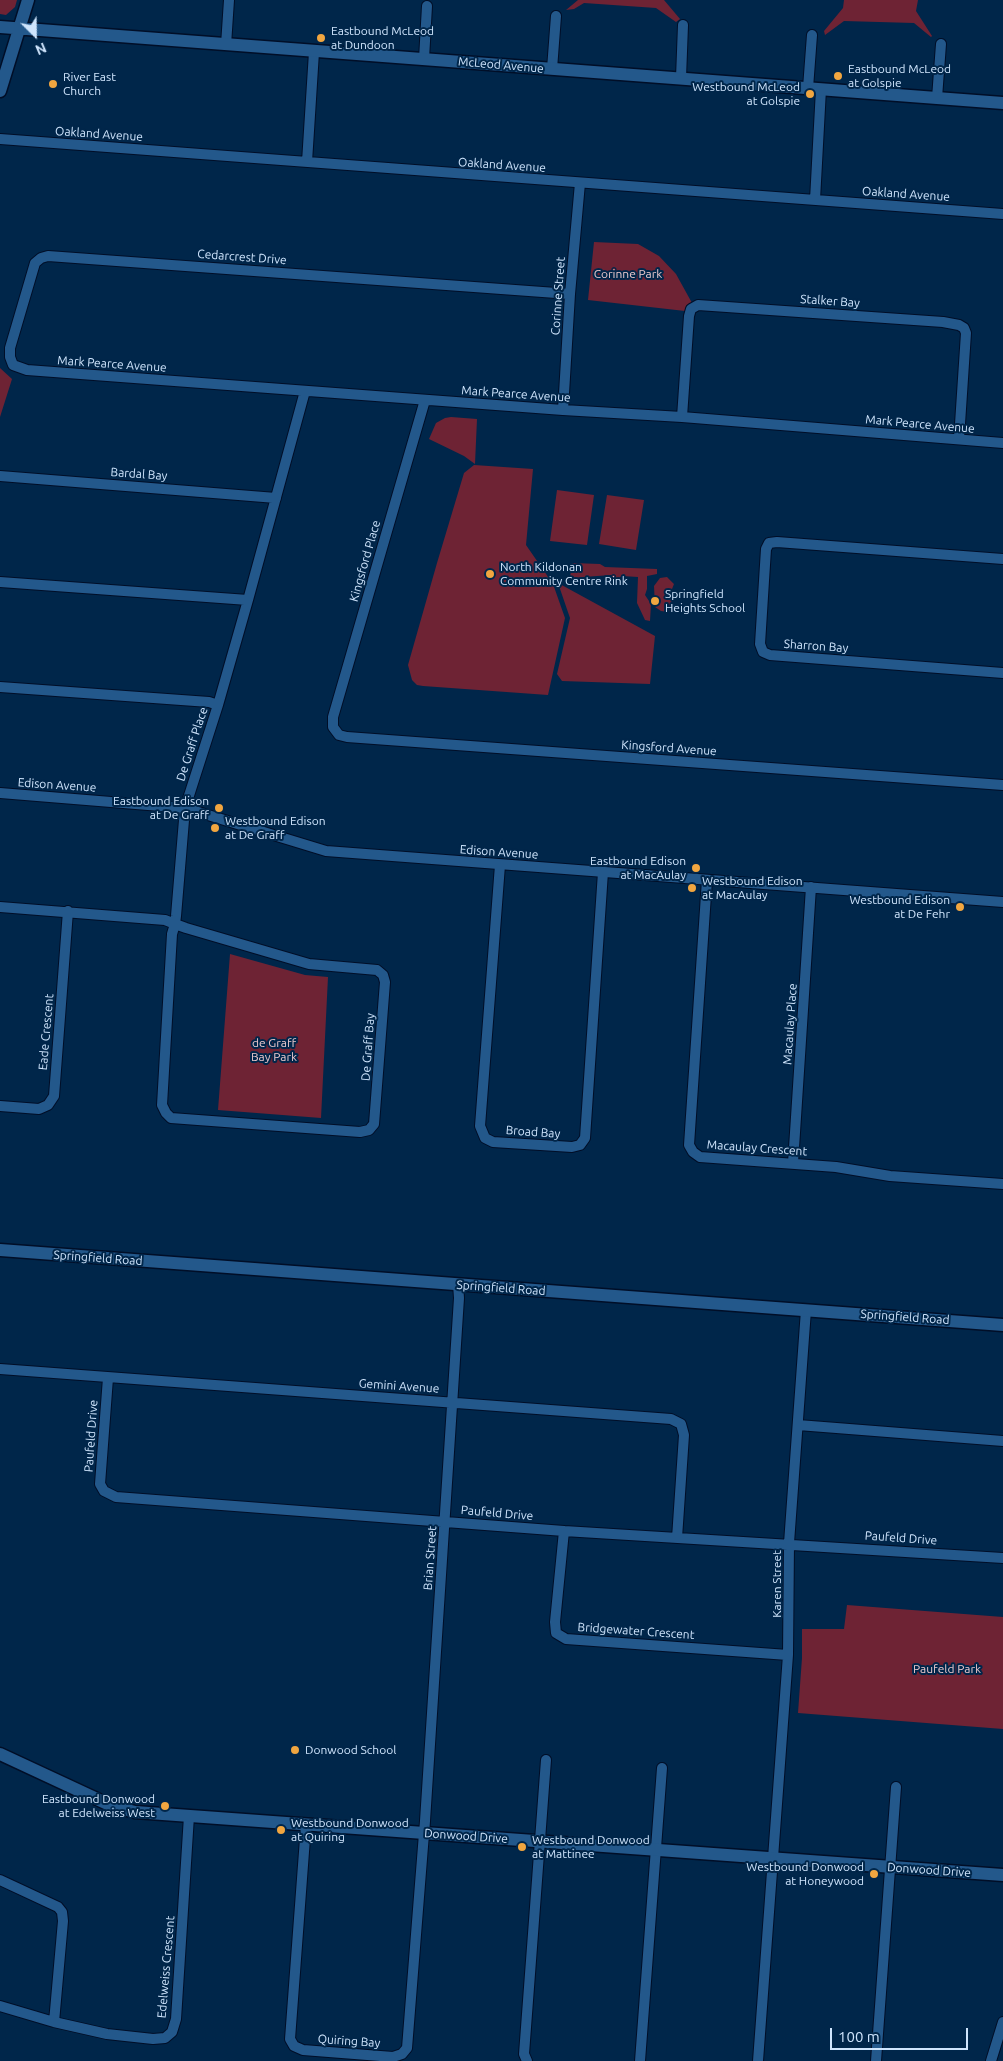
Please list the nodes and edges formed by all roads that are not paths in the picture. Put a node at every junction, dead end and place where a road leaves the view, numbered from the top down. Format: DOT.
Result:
graph roads {
  1 [pos="28,0"];
  2 [pos="229,0"];
  3 [pos="428,6"];
  4 [pos="556,16"];
  5 [pos="684,25"];
  6 [pos="0,28"];
  7 [pos="20,29"];
  8 [pos="812,35"];
  9 [pos="941,44"];
  10 [pos="226,45"];
  11 [pos="314,52"];
  12 [pos="424,59"];
  13 [pos="552,69"];
  14 [pos="681,78"];
  15 [pos="815,88"];
  16 [pos="0,91"];
  17 [pos="937,98"];
  18 [pos="1003,103"];
  19 [pos="0,139"];
  20 [pos="307,162"];
  21 [pos="580,183"];
  22 [pos="815,200"];
  23 [pos="1003,214"];
  24 [pos="570,294"];
  25 [pos="27,370"];
  26 [pos="305,391"];
  27 [pos="425,400"];
  28 [pos="564,410"];
  29 [pos="682,417"];
  30 [pos="959,439"];
  31 [pos="1003,443"];
  32 [pos="0,476"];
  33 [pos="276,498"];
  34 [pos="1003,559"];
  35 [pos="0,582"];
  36 [pos="248,600"];
  37 [pos="1003,673"];
  38 [pos="0,688"];
  39 [pos="218,705"];
  40 [pos="334,730"];
  41 [pos="1003,785"];
  42 [pos="0,794"];
  43 [pos="185,808"];
  44 [pos="500,865"];
  45 [pos="603,872"];
  46 [pos="707,880"];
  47 [pos="811,886"];
  48 [pos="1003,902"];
  49 [pos="0,907"];
  50 [pos="68,911"];
  51 [pos="175,924"];
  52 [pos="0,1106"];
  53 [pos="166,1113"];
  54 [pos="793,1163"];
  55 [pos="1003,1184"];
  56 [pos="0,1250"];
  57 [pos="458,1284"];
  58 [pos="806,1310"];
  59 [pos="1003,1325"];
  60 [pos="0,1369"];
  61 [pos="108,1378"];
  62 [pos="452,1403"];
  63 [pos="798,1425"];
  64 [pos="1003,1441"];
  65 [pos="445,1521"];
  66 [pos="564,1531"];
  67 [pos="677,1538"];
  68 [pos="790,1543"];
  69 [pos="1003,1558"];
  70 [pos="788,1655"];
  71 [pos="0,1754"];
  72 [pos="546,1760"];
  73 [pos="662,1768"];
  74 [pos="896,1787"];
  75 [pos="190,1816"];
  76 [pos="306,1825"];
  77 [pos="423,1834"];
  78 [pos="540,1842"];
  79 [pos="657,1850"];
  80 [pos="772,1858"];
  81 [pos="891,1867"];
  82 [pos="1003,1875"];
  83 [pos="0,1880"];
  84 [pos="0,2006"];
  85 [pos="54,2022"];
  86 [pos="1003,2022"];
  87 [pos="527,2061"];
  88 [pos="640,2061"];
  89 [pos="758,2061"];
  90 [pos="876,2061"];
  91 [pos="991,2061"];
  1 -- 7 [label="street"];
  2 -- 10 [label="street"];
  3 -- 12 [label="street"];
  4 -- 13 [label="street"];
  5 -- 14 [label="street"];
  6 -- 7 [label="street, McLeod Avenue"];
  7 -- 10 [label="street, McLeod Avenue"];
  7 -- 16 [label="street"];
  8 -- 15 [label="street"];
  9 -- 17 [label="street"];
  10 -- 11 [label="street, McLeod Avenue"];
  11 -- 12 [label="street, McLeod Avenue"];
  11 -- 20 [label="street"];
  12 -- 13 [label="street, McLeod Avenue"];
  13 -- 14 [label="street, McLeod Avenue"];
  14 -- 15 [label="street, McLeod Avenue"];
  15 -- 17 [label="street, McLeod Avenue"];
  15 -- 22 [label="street"];
  17 -- 18 [label="street, McLeod Avenue"];
  19 -- 20 [label="street, Oakland Avenue"];
  20 -- 21 [label="street, Oakland Avenue"];
  21 -- 22 [label="street, Oakland Avenue"];
  21 -- 24 [label="street, Corinne Street"];
  22 -- 23 [label="street, Oakland Avenue"];
  24 -- 25 [label="street, Cedarcrest Drive"];
  24 -- 28 [label="street, Corinne Street"];
  25 -- 26 [label="street, Mark Pearce Avenue"];
  26 -- 27 [label="street, Mark Pearce Avenue"];
  26 -- 33 [label="street, De Graff Place"];
  27 -- 28 [label="street, Mark Pearce Avenue"];
  27 -- 40 [label="street, Kingsford Place"];
  28 -- 29 [label="street, Mark Pearce Avenue"];
  29 -- 30 [label="street, Mark Pearce Avenue"];
  29 -- 30 [label="street, Stalker Bay"];
  30 -- 31 [label="street, Mark Pearce Avenue"];
  32 -- 33 [label="street, Bardal Bay"];
  33 -- 36 [label="street, De Graff Place"];
  34 -- 37 [label="street, Sharron Bay"];
  35 -- 36 [label="street"];
  36 -- 39 [label="street, De Graff Place"];
  38 -- 39 [label="street"];
  39 -- 43 [label="street, De Graff Place"];
  40 -- 41 [label="street, Kingsford Avenue"];
  42 -- 43 [label="street, Edison Avenue"];
  43 -- 44 [label="street, Edison Avenue"];
  43 -- 51 [label="street, De Graff Place"];
  44 -- 45 [label="street, Edison Avenue"];
  44 -- 45 [label="street, Broad Bay"];
  45 -- 46 [label="street, Edison Avenue"];
  46 -- 47 [label="street, Edison Avenue"];
  46 -- 54 [label="street, Macaulay Crescent"];
  47 -- 48 [label="street, Edison Avenue"];
  47 -- 54 [label="street, Macaulay Place"];
  49 -- 50 [label="street"];
  50 -- 51 [label="street"];
  50 -- 52 [label="street, Eade Crescent"];
  51 -- 53 [label="street, De Graff Place"];
  51 -- 53 [label="street, De Graff Bay"];
  54 -- 55 [label="street, Macaulay Crescent"];
  56 -- 57 [label="street, Springfield Road"];
  57 -- 58 [label="street, Springfield Road"];
  57 -- 62 [label="street, Brian Street"];
  58 -- 59 [label="street, Springfield Road"];
  58 -- 63 [label="street, Karen Street"];
  60 -- 61 [label="street, Gemini Avenue"];
  61 -- 62 [label="street, Gemini Avenue"];
  61 -- 65 [label="street, Paufeld Drive"];
  62 -- 65 [label="street, Brian Street"];
  62 -- 67 [label="street, Gemini Avenue"];
  63 -- 64 [label="street"];
  63 -- 68 [label="street, Karen Street"];
  65 -- 66 [label="street, Paufeld Drive"];
  65 -- 77 [label="street, Brian Street"];
  66 -- 67 [label="street, Paufeld Drive"];
  66 -- 70 [label="street, Bridgewater Crescent"];
  67 -- 68 [label="street, Paufeld Drive"];
  68 -- 69 [label="street, Paufeld Drive"];
  68 -- 70 [label="street, Karen Street"];
  70 -- 80 [label="street, Karen Street"];
  71 -- 75 [label="street, Donwood Drive"];
  72 -- 78 [label="street"];
  73 -- 79 [label="street"];
  74 -- 81 [label="street"];
  75 -- 76 [label="street, Donwood Drive"];
  75 -- 85 [label="street, Edelweiss Crescent"];
  76 -- 77 [label="street, Donwood Drive"];
  76 -- 77 [label="street, Quiring Bay"];
  77 -- 78 [label="street, Donwood Drive"];
  78 -- 79 [label="street, Donwood Drive"];
  78 -- 87 [label="street"];
  79 -- 80 [label="street, Donwood Drive"];
  79 -- 88 [label="street"];
  80 -- 81 [label="street, Donwood Drive"];
  80 -- 89 [label="street, Karen Street"];
  81 -- 82 [label="street, Donwood Drive"];
  81 -- 90 [label="street"];
  83 -- 85 [label="street"];
  84 -- 85 [label="street, Edelweiss Crescent"];
  86 -- 91 [label="street"];
}
